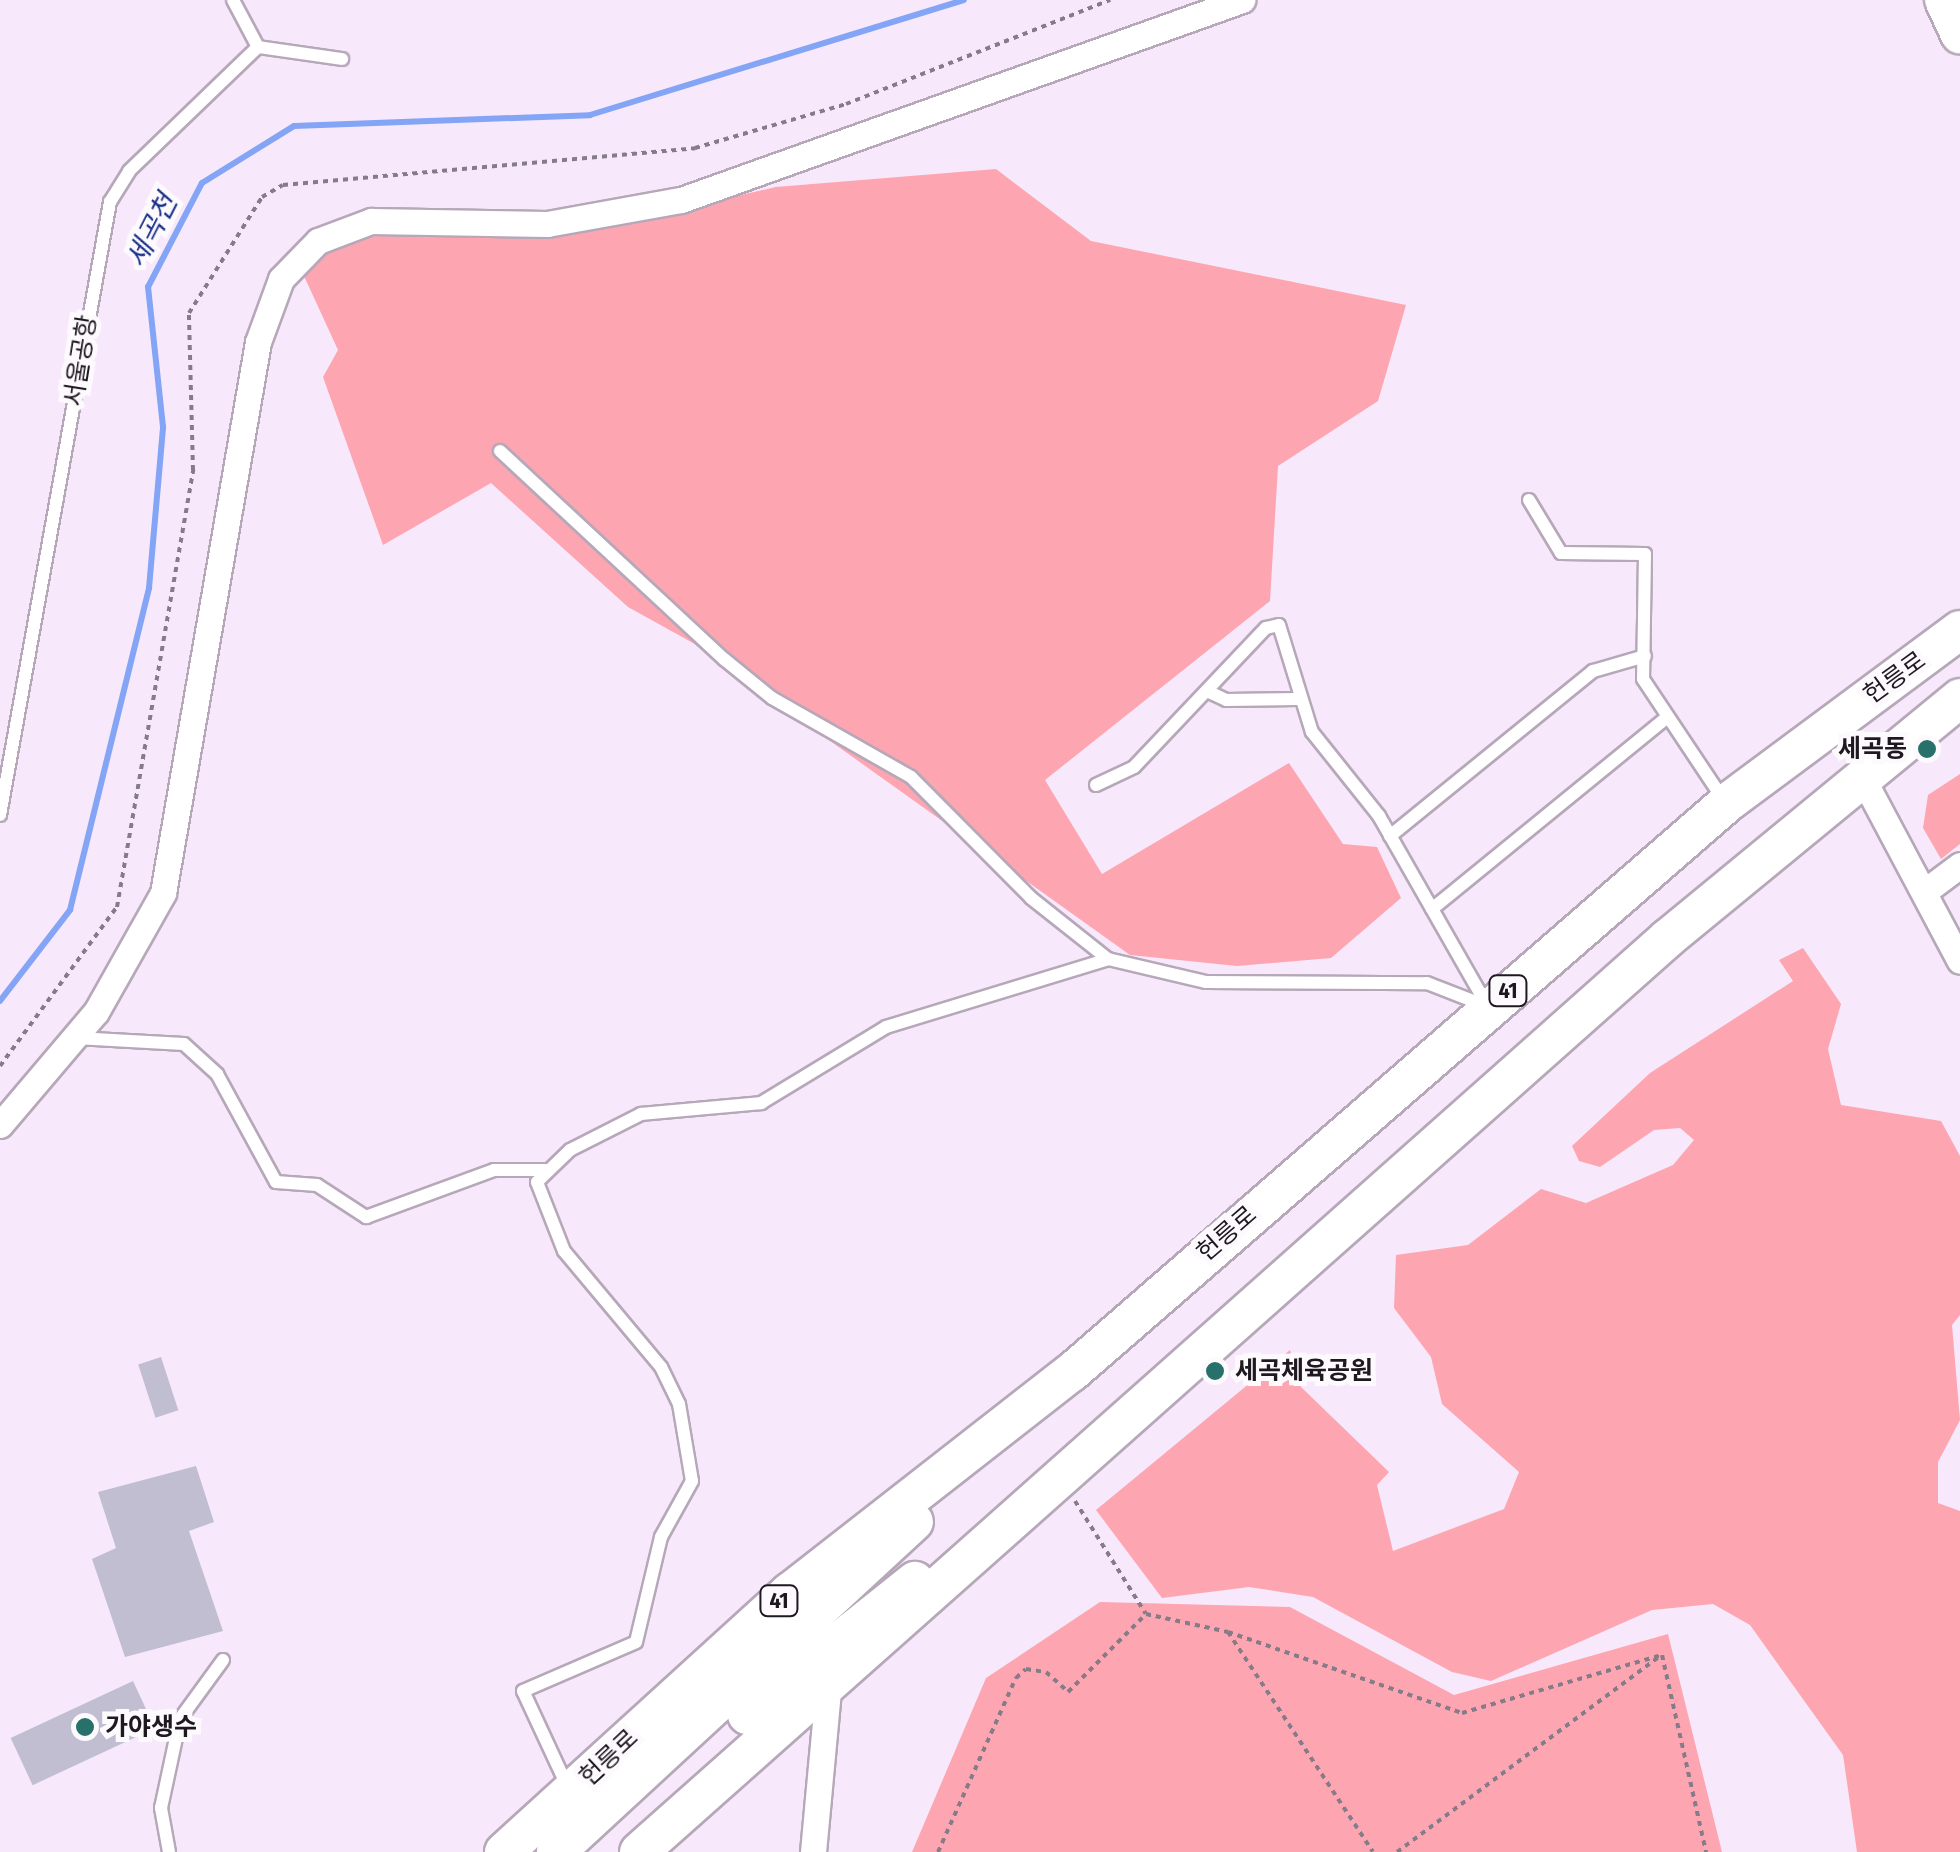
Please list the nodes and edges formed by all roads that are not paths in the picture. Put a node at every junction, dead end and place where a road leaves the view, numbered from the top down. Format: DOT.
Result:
graph roads {
  1 [pos="232,0"];
  2 [pos="1242,0"];
  3 [pos="1944,0"];
  4 [pos="1960,35"];
  5 [pos="258,48"];
  6 [pos="342,59"];
  7 [pos="500,450"];
  8 [pos="1529,500"];
  9 [pos="1960,598"];
  10 [pos="1953,635"];
  11 [pos="1645,656"];
  12 [pos="1207,691"];
  13 [pos="1960,698"];
  14 [pos="1298,699"];
  15 [pos="1664,719"];
  16 [pos="1862,777"];
  17 [pos="1096,785"];
  18 [pos="1727,803"];
  19 [pos="0,815"];
  20 [pos="1390,836"];
  21 [pos="1960,866"];
  22 [pos="1924,892"];
  23 [pos="1432,909"];
  24 [pos="1108,959"];
  25 [pos="1960,961"];
  26 [pos="1489,1007"];
  27 [pos="74,1038"];
  28 [pos="0,1125"];
  29 [pos="545,1170"];
  30 [pos="1072,1372"];
  31 [pos="1139,1409"];
  32 [pos="223,1660"];
  33 [pos="828,1689"];
  34 [pos="570,1793"];
  35 [pos="169,1852"];
  36 [pos="504,1852"];
  37 [pos="556,1852"];
  38 [pos="594,1852"];
  39 [pos="638,1852"];
  40 [pos="813,1852"];
  1 -- 5 [label="lane"];
  2 -- 27 [label="street"];
  3 -- 4 [label="main road"];
  5 -- 6 [label="lane"];
  5 -- 19 [label="lane, 서울공항"];
  7 -- 24 [label="lane"];
  8 -- 11 [label="lane"];
  9 -- 10 [label="main road"];
  10 -- 18 [label="main road, 헌릉로 / 41"];
  11 -- 15 [label="lane"];
  11 -- 20 [label="lane"];
  12 -- 14 [label="lane"];
  12 -- 14 [label="lane"];
  12 -- 17 [label="lane"];
  13 -- 16 [label="main road"];
  14 -- 20 [label="lane"];
  15 -- 18 [label="lane"];
  15 -- 23 [label="lane"];
  16 -- 22 [label="street"];
  16 -- 31 [label="main road"];
  18 -- 26 [label="main road, 헌릉로 / 41"];
  20 -- 23 [label="lane"];
  21 -- 22 [label="street"];
  22 -- 25 [label="street"];
  23 -- 26 [label="lane"];
  24 -- 26 [label="lane"];
  24 -- 29 [label="lane"];
  26 -- 30 [label="main road, 헌릉로 / 41"];
  27 -- 28 [label="street"];
  27 -- 29 [label="lane"];
  29 -- 34 [label="lane"];
  30 -- 34 [label="main road, 헌릉로 / 41"];
  30 -- 37 [label="main road"];
  31 -- 33 [label="main road"];
  31 -- 38 [label="main road"];
  32 -- 35 [label="lane"];
  33 -- 39 [label="main road"];
  33 -- 40 [label="street"];
  34 -- 36 [label="main road, 헌릉로 / 41"];
}
